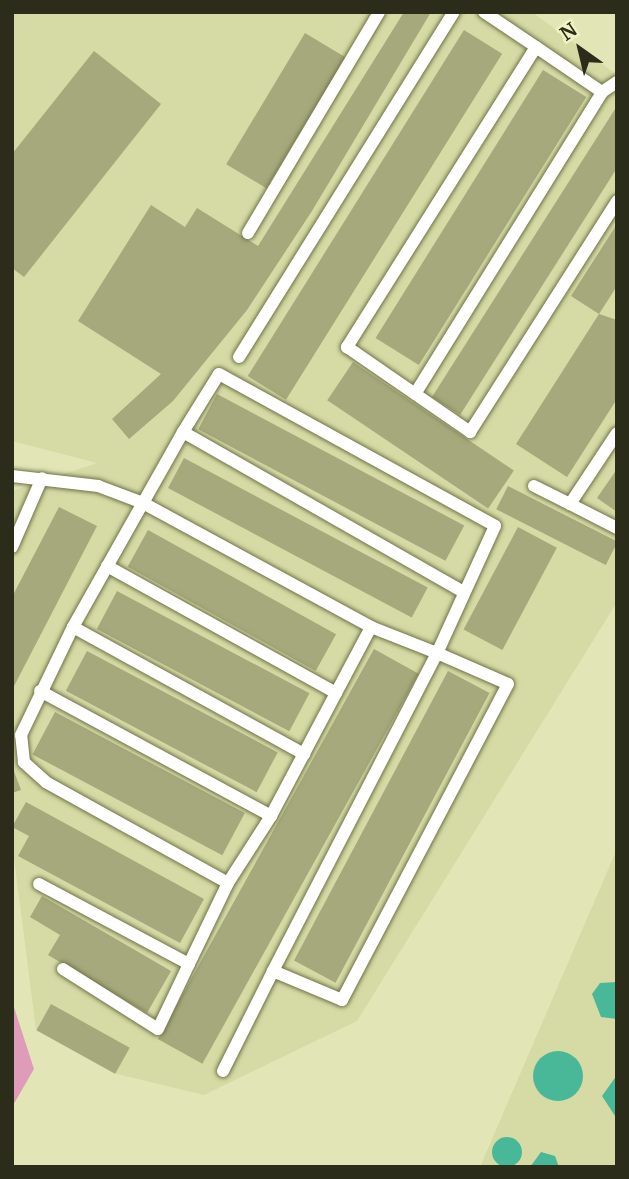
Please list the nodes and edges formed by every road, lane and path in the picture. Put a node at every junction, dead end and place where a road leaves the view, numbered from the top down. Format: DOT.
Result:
graph roads {
  1 [pos="379,12"];
  2 [pos="454,12"];
  3 [pos="484,12"];
  4 [pos="536,47"];
  5 [pos="617,82"];
  6 [pos="602,92"];
  7 [pos="617,201"];
  8 [pos="248,233"];
  9 [pos="239,357"];
  10 [pos="415,394"];
  11 [pos="183,432"];
  12 [pos="617,433"];
  13 [pos="12,476"];
  14 [pos="42,478"];
  15 [pos="534,486"];
  16 [pos="143,503"];
  17 [pos="570,504"];
  18 [pos="617,528"];
  19 [pos="12,547"];
  20 [pos="107,566"];
  21 [pos="463,591"];
  22 [pos="372,627"];
  23 [pos="73,628"];
  24 [pos="437,653"];
  25 [pos="40,691"];
  26 [pos="336,693"];
  27 [pos="304,754"];
  28 [pos="271,816"];
  29 [pos="228,883"];
  30 [pos="39,884"];
  31 [pos="189,964"];
  32 [pos="63,969"];
  33 [pos="273,971"];
  34 [pos="223,1071"];
  1 -- 8 [label="lane"];
  2 -- 9 [label="lane"];
  3 -- 4 [label="lane"];
  4 -- 6 [label="lane"];
  4 -- 10 [label="lane"];
  5 -- 6 [label="lane"];
  6 -- 10 [label="lane"];
  7 -- 10 [label="lane"];
  11 -- 16 [label="lane"];
  11 -- 21 [label="lane"];
  11 -- 21 [label="lane"];
  12 -- 17 [label="lane"];
  13 -- 14 [label="lane"];
  14 -- 16 [label="lane"];
  14 -- 19 [label="lane"];
  15 -- 17 [label="lane"];
  16 -- 20 [label="lane"];
  16 -- 22 [label="lane"];
  17 -- 18 [label="lane"];
  20 -- 23 [label="lane"];
  20 -- 26 [label="lane"];
  21 -- 24 [label="lane"];
  22 -- 24 [label="lane"];
  22 -- 26 [label="lane"];
  23 -- 25 [label="lane"];
  23 -- 27 [label="lane"];
  24 -- 33 [label="lane"];
  24 -- 33 [label="lane"];
  25 -- 28 [label="lane"];
  25 -- 29 [label="lane"];
  26 -- 27 [label="lane"];
  27 -- 28 [label="lane"];
  28 -- 29 [label="lane"];
  29 -- 31 [label="lane"];
  30 -- 31 [label="lane"];
  31 -- 32 [label="lane"];
  33 -- 34 [label="lane"];
}
